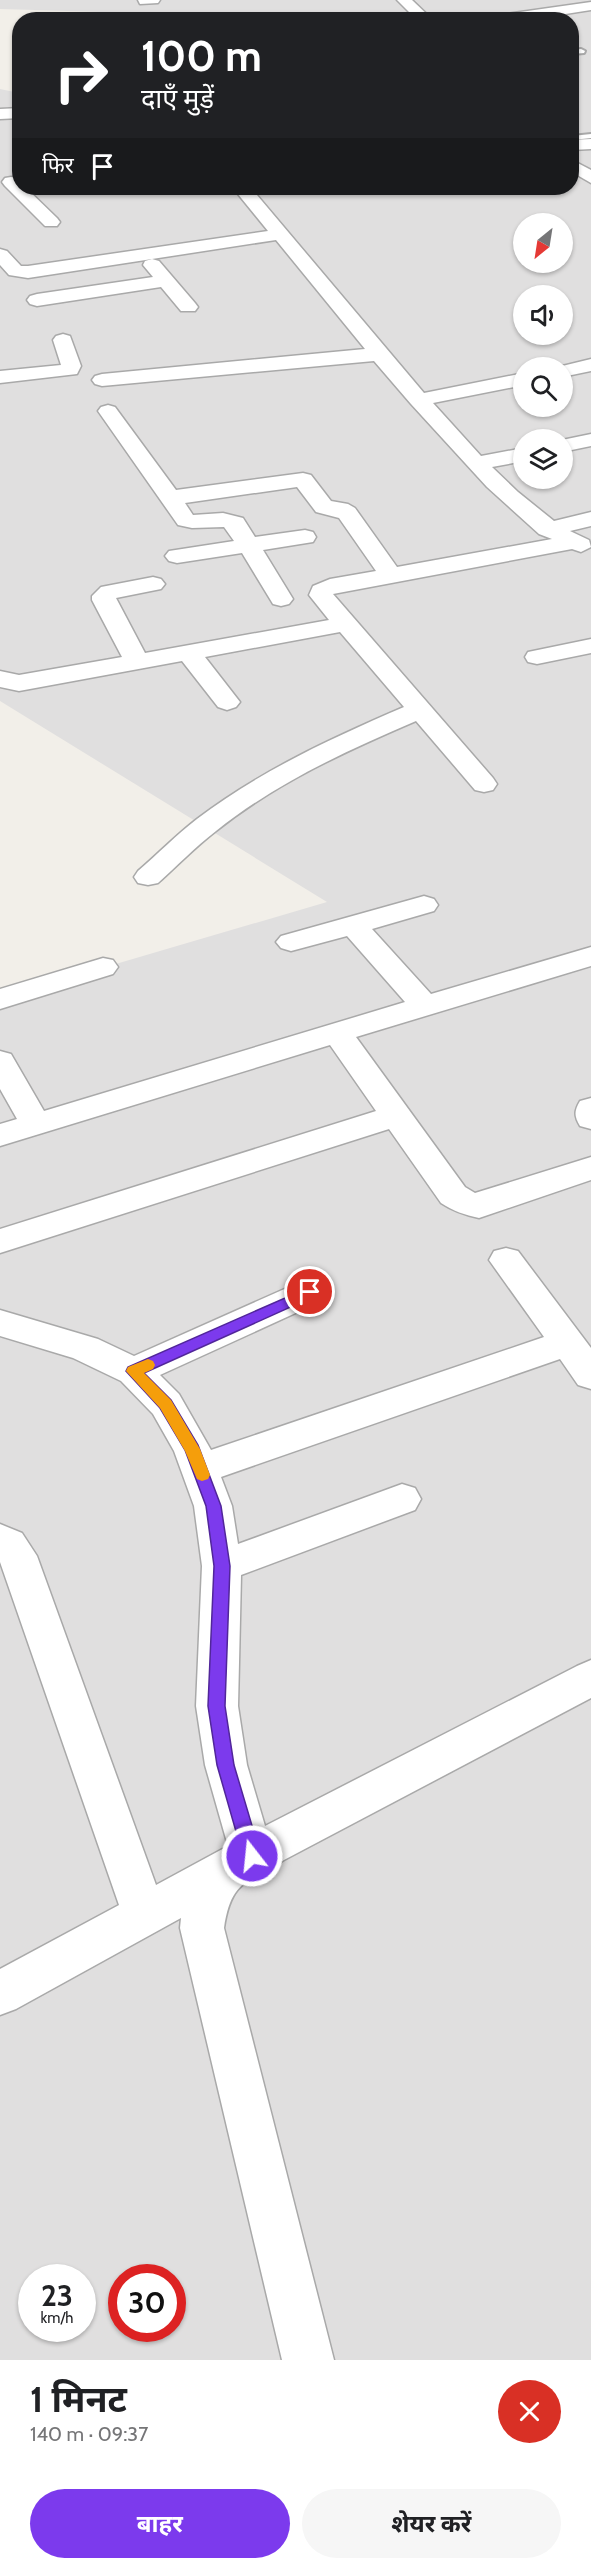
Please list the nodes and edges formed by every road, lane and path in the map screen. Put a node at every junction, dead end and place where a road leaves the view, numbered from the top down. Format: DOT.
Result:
graph roads {
  1 [pos="404,0"];
  2 [pos="591,6"];
  3 [pos="417,12"];
  4 [pos="549,12"];
  5 [pos="23,195"];
  6 [pos="248,195"];
  7 [pos="51,222"];
  8 [pos="281,234"];
  9 [pos="0,255"];
  10 [pos="143,255"];
  11 [pos="16,271"];
  12 [pos="166,281"];
  13 [pos="36,300"];
  14 [pos="188,307"];
  15 [pos="49,317"];
  16 [pos="63,340"];
  17 [pos="380,354"];
  18 [pos="591,365"];
  19 [pos="573,369"];
  20 [pos="0,377"];
  21 [pos="102,380"];
  22 [pos="513,381"];
  23 [pos="418,400"];
  24 [pos="108,411"];
  25 [pos="591,440"];
  26 [pos="573,444"];
  27 [pos="513,456"];
  28 [pos="477,464"];
  29 [pos="169,498"];
  30 [pos="591,519"];
  31 [pos="547,529"];
  32 [pos="304,537"];
  33 [pos="247,546"];
  34 [pos="582,546"];
  35 [pos="177,556"];
  36 [pos="391,575"];
  37 [pos="153,584"];
  38 [pos="281,599"];
  39 [pos="345,624"];
  40 [pos="591,646"];
  41 [pos="188,652"];
  42 [pos="537,657"];
  43 [pos="137,661"];
  44 [pos="0,679"];
  45 [pos="227,702"];
  46 [pos="420,710"];
  47 [pos="484,784"];
  48 [pos="148,877"];
  49 [pos="424,905"];
  50 [pos="353,925"];
  51 [pos="291,942"];
  52 [pos="591,956"];
  53 [pos="103,967"];
  54 [pos="0,999"];
  55 [pos="425,1006"];
  56 [pos="337,1034"];
  57 [pos="0,1061"];
  58 [pos="591,1109"];
  59 [pos="396,1116"];
  60 [pos="591,1118"];
  61 [pos="36,1124"];
  62 [pos="0,1135"];
  63 [pos="591,1168"];
  64 [pos="0,1240"];
  65 [pos="506,1260"];
  66 [pos="310,1292"];
  67 [pos="0,1323"];
  68 [pos="567,1342"];
  69 [pos="134,1371"];
  70 [pos="591,1375"];
  71 [pos="200,1469"];
  72 [pos="402,1499"];
  73 [pos="0,1540"];
  74 [pos="222,1566"];
  75 [pos="591,1678"];
  76 [pos="238,1864"];
  77 [pos="145,1915"];
  78 [pos="0,1992"];
  79 [pos="308,2360"];
  1 -- 3 [label="street"];
  2 -- 4 [label="street"];
  5 -- 7 [label="street"];
  6 -- 8 [label="street"];
  8 -- 10 [label="street"];
  8 -- 17 [label="street"];
  9 -- 11 [label="street"];
  10 -- 11 [label="street"];
  10 -- 12 [label="street"];
  11 -- 13 [label="street"];
  12 -- 13 [label="street"];
  12 -- 14 [label="street"];
  13 -- 15 [label="street"];
  16 -- 20 [label="street"];
  17 -- 21 [label="street"];
  17 -- 23 [label="street"];
  18 -- 19 [label="street"];
  22 -- 23 [label="street"];
  23 -- 28 [label="street"];
  24 -- 29 [label="street"];
  25 -- 26 [label="street"];
  27 -- 28 [label="street"];
  28 -- 31 [label="street"];
  29 -- 33 [label="street"];
  29 -- 36 [label="street"];
  30 -- 31 [label="street"];
  31 -- 34 [label="street"];
  32 -- 33 [label="street"];
  33 -- 35 [label="street"];
  33 -- 38 [label="street"];
  34 -- 36 [label="street"];
  36 -- 39 [label="street"];
  37 -- 43 [label="street"];
  39 -- 41 [label="street"];
  39 -- 46 [label="street"];
  40 -- 42 [label="street"];
  41 -- 43 [label="street"];
  41 -- 45 [label="street"];
  43 -- 44 [label="street"];
  46 -- 47 [label="street"];
  46 -- 48 [label="street"];
  49 -- 50 [label="street"];
  50 -- 51 [label="street"];
  50 -- 55 [label="street"];
  52 -- 55 [label="street"];
  53 -- 54 [label="street"];
  55 -- 56 [label="street"];
  56 -- 59 [label="street"];
  56 -- 61 [label="street"];
  57 -- 61 [label="street"];
  58 -- 60 [label="street"];
  59 -- 63 [label="street"];
  59 -- 64 [label="street"];
  61 -- 62 [label="street"];
  65 -- 68 [label="street"];
  66 -- 69 [label="street"];
  67 -- 69 [label="street"];
  68 -- 70 [label="street"];
  68 -- 71 [label="street"];
  69 -- 71 [label="street"];
  71 -- 74 [label="street"];
  72 -- 74 [label="street"];
  73 -- 77 [label="street"];
  74 -- 76 [label="street"];
  75 -- 76 [label="street"];
  76 -- 77 [label="street"];
  76 -- 79 [label="street"];
  77 -- 78 [label="street"];
}
